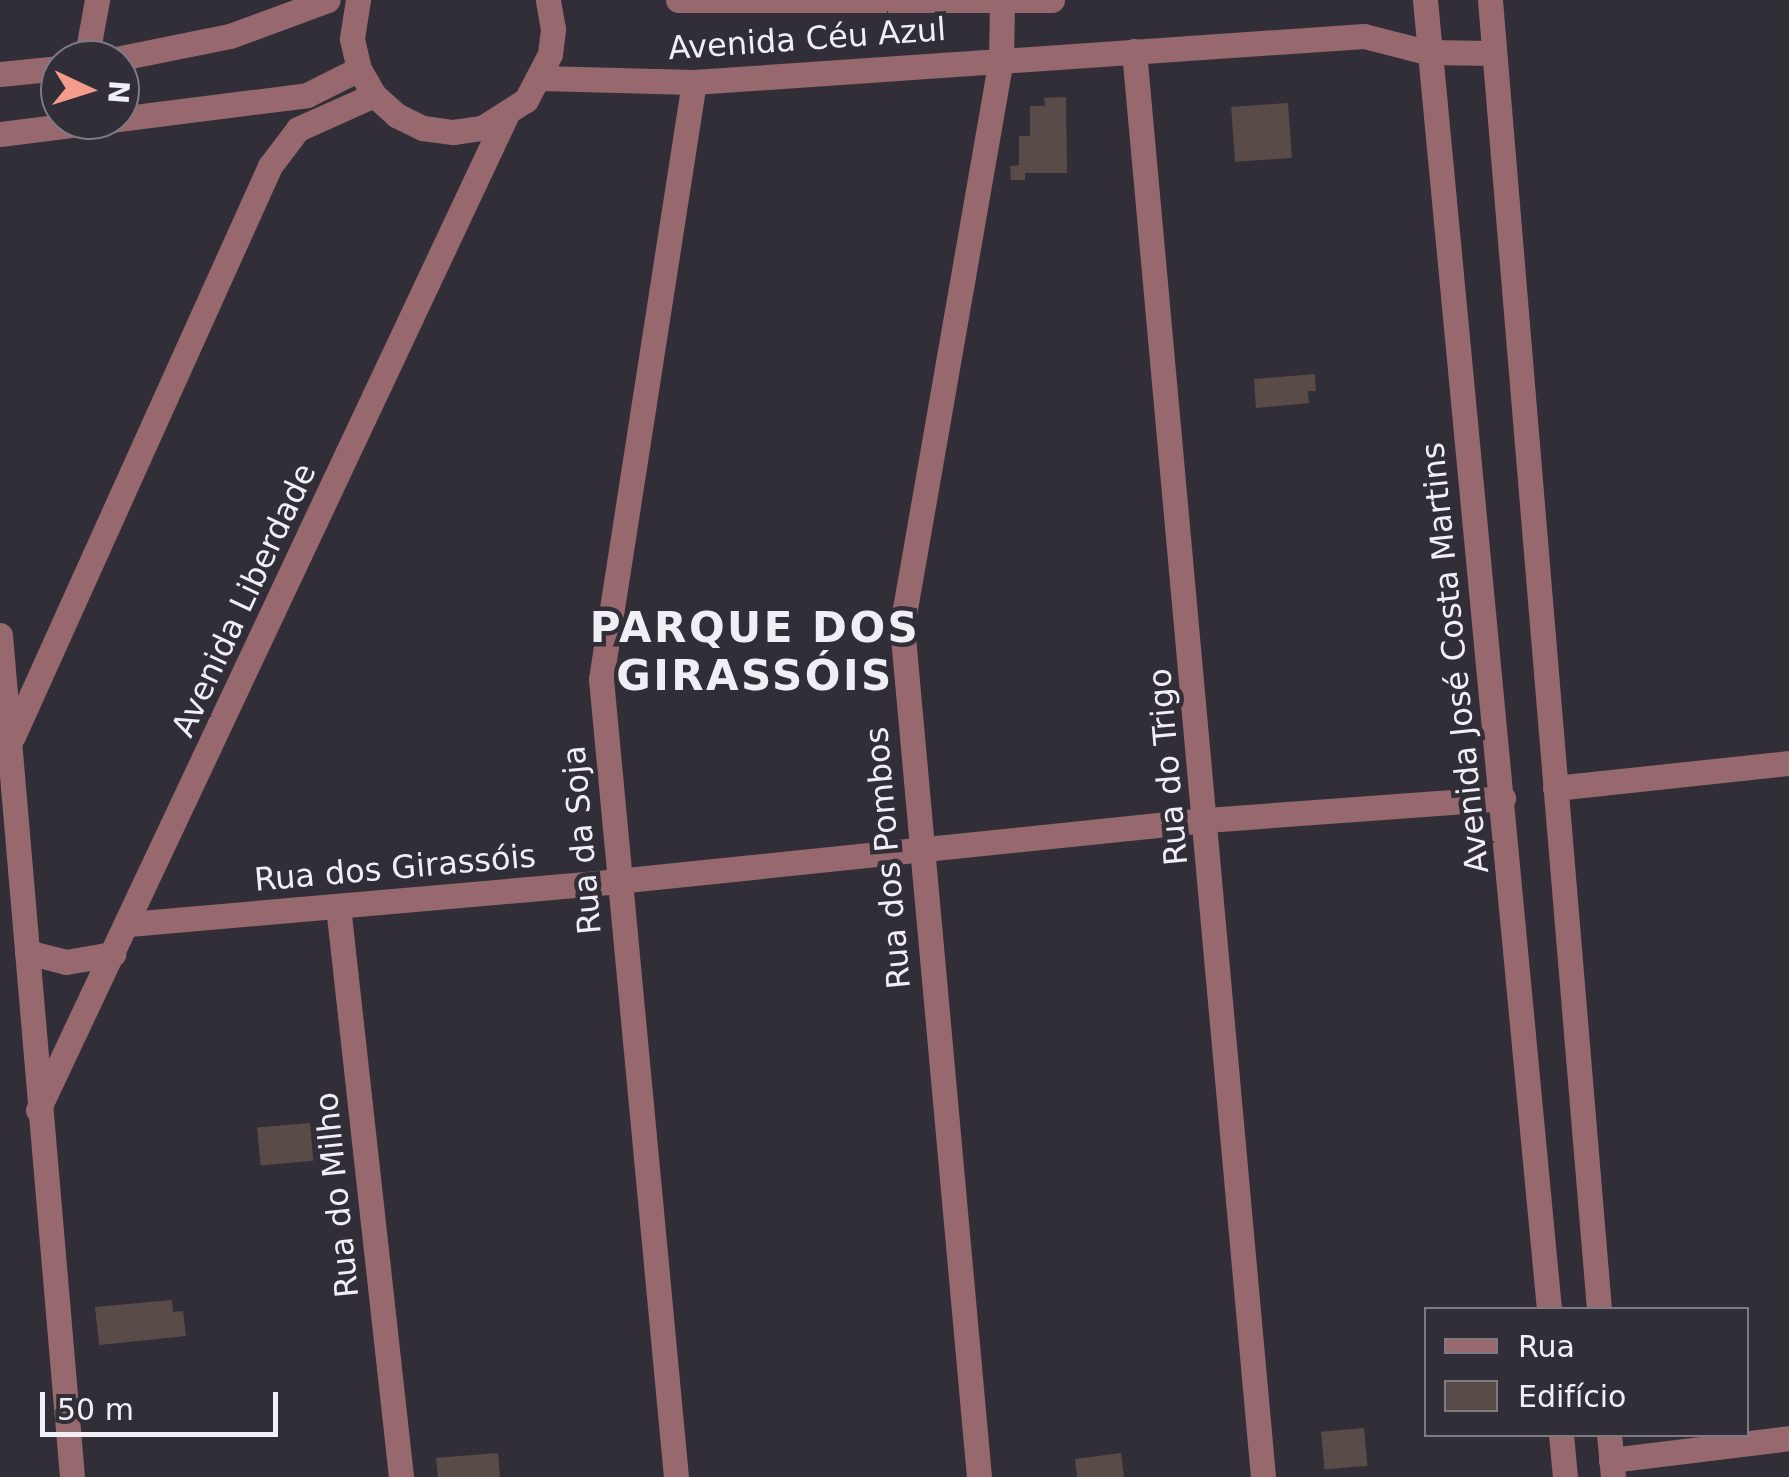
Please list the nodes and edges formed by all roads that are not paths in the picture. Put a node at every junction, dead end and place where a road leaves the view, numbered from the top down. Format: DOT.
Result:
graph roads {
  1 [pos="97,0"];
  2 [pos="328,0"];
  3 [pos="358,0"];
  4 [pos="678,0"];
  5 [pos="1052,0"];
  6 [pos="1424,0"];
  7 [pos="1490,0"];
  8 [pos="552,1"];
  9 [pos="1002,1"];
  10 [pos="90,40"];
  11 [pos="1134,51"];
  12 [pos="1426,52"];
  13 [pos="1493,52"];
  14 [pos="140,54"];
  15 [pos="1001,59"];
  16 [pos="359,69"];
  17 [pos="40,70"];
  18 [pos="0,74"];
  19 [pos="541,78"];
  20 [pos="694,82"];
  21 [pos="374,95"];
  22 [pos="506,116"];
  23 [pos="0,134"];
  24 [pos="0,635"];
  25 [pos="12,739"];
  26 [pos="1789,763"];
  27 [pos="1555,788"];
  28 [pos="1502,798"];
  29 [pos="1206,820"];
  30 [pos="919,848"];
  31 [pos="617,881"];
  32 [pos="338,906"];
  33 [pos="128,924"];
  34 [pos="27,952"];
  35 [pos="113,954"];
  36 [pos="38,1110"];
  37 [pos="1549,1307"];
  38 [pos="1599,1307"];
  39 [pos="1561,1437"];
  40 [pos="1789,1438"];
  41 [pos="1611,1457"];
  42 [pos="72,1477"];
  43 [pos="401,1477"];
  44 [pos="676,1477"];
  45 [pos="979,1477"];
  46 [pos="1264,1477"];
  47 [pos="1564,1477"];
  1 -- 10 [label="street"];
  2 -- 14 [label="street"];
  3 -- 16 [label="street"];
  4 -- 9 [label="street, Avenida Céu Azul"];
  5 -- 9 [label="street, Avenida Céu Azul"];
  6 -- 12 [label="street, Avenida José Costa Martins"];
  7 -- 13 [label="street"];
  8 -- 19 [label="street"];
  9 -- 15 [label="street, Rua dos Pombos"];
  11 -- 12 [label="street, Avenida Céu Azul"];
  11 -- 15 [label="street, Avenida Céu Azul"];
  11 -- 29 [label="street, Rua do Trigo"];
  12 -- 13 [label="street, Avenida Céu Azul"];
  12 -- 28 [label="street, Avenida José Costa Martins"];
  13 -- 27 [label="street"];
  15 -- 20 [label="street, Avenida Céu Azul"];
  15 -- 30 [label="street, Rua dos Pombos"];
  16 -- 21 [label="street"];
  16 -- 23 [label="street"];
  17 -- 18 [label="street"];
  19 -- 20 [label="street, Avenida Céu Azul"];
  19 -- 22 [label="street"];
  20 -- 31 [label="street, Rua da Soja"];
  21 -- 22 [label="street"];
  21 -- 25 [label="street"];
  22 -- 33 [label="street, Avenida Liberdade"];
  24 -- 25 [label="street"];
  25 -- 34 [label="street"];
  26 -- 27 [label="street"];
  27 -- 38 [label="street"];
  28 -- 29 [label="street, Rua dos Girassóis"];
  28 -- 37 [label="street, Avenida José Costa Martins"];
  29 -- 30 [label="street, Rua dos Girassóis"];
  29 -- 46 [label="street, Rua do Trigo"];
  30 -- 31 [label="street, Rua dos Girassóis"];
  30 -- 45 [label="street, Rua dos Pombos"];
  31 -- 32 [label="street, Rua dos Girassóis"];
  31 -- 44 [label="street, Rua da Soja"];
  32 -- 33 [label="street, Rua dos Girassóis"];
  32 -- 43 [label="street, Rua do Milho"];
  33 -- 35 [label="street, Avenida Liberdade"];
  34 -- 35 [label="street"];
  34 -- 36 [label="street"];
  35 -- 36 [label="street, Avenida Liberdade"];
  36 -- 42 [label="street"];
  39 -- 47 [label="street"];
  40 -- 41 [label="street"];
}
